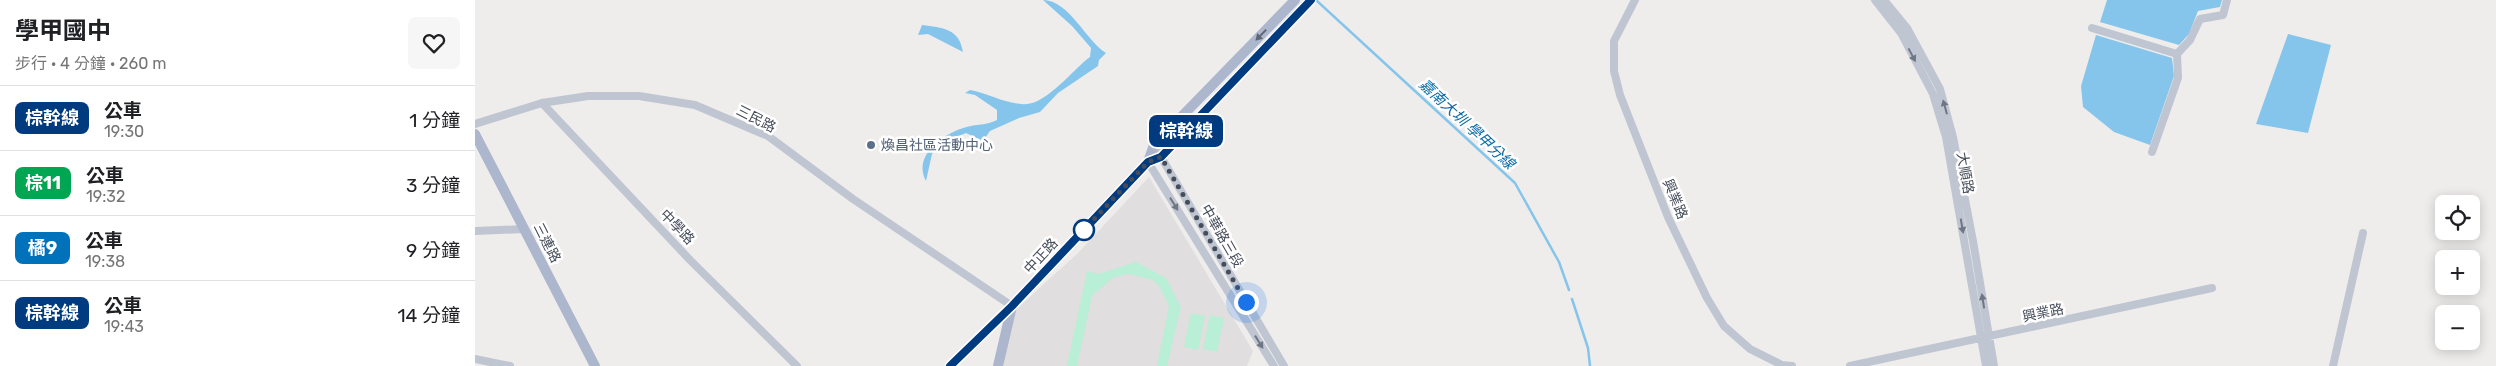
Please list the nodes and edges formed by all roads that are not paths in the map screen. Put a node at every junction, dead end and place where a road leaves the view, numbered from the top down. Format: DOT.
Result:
graph roads {
  1 [pos="1295,0"];
  2 [pos="1635,0"];
  3 [pos="1875,0"];
  4 [pos="1884,0"];
  5 [pos="2227,0"];
  6 [pos="1309,2"];
  7 [pos="2092,28"];
  8 [pos="2177,54"];
  9 [pos="542,103"];
  10 [pos="475,124"];
  11 [pos="475,134"];
  12 [pos="1154,145"];
  13 [pos="2152,152"];
  14 [pos="1161,157"];
  15 [pos="1148,162"];
  16 [pos="524,229"];
  17 [pos="475,231"];
  18 [pos="2363,233"];
  19 [pos="2212,288"];
  20 [pos="1012,306"];
  21 [pos="1985,338"];
  22 [pos="475,359"];
  23 [pos="510,366"];
  24 [pos="595,366"];
  25 [pos="797,366"];
  26 [pos="950,366"];
  27 [pos="998,366"];
  28 [pos="1274,366"];
  29 [pos="1284,366"];
  30 [pos="1792,366"];
  31 [pos="1850,366"];
  32 [pos="1987,366"];
  33 [pos="1994,366"];
  34 [pos="2333,366"];
  1 -- 12 [label="main road, one-way"];
  2 -- 30 [label="street, 興業路"];
  3 -- 21 [label="street, 大順路, one-way"];
  21 -- 4 [label="street, 大順路, one-way"];
  5 -- 8 [label="street"];
  6 -- 14 [label="main road"];
  7 -- 8 [label="street"];
  8 -- 13 [label="street"];
  9 -- 10 [label="street, 三民路"];
  9 -- 20 [label="street, 三民路"];
  9 -- 25 [label="street, 中學路"];
  11 -- 16 [label="main road, 三連路"];
  12 -- 14 [label="street, 中華路三段"];
  12 -- 15 [label="main road"];
  14 -- 15 [label="main road"];
  14 -- 29 [label="street, 中華路三段"];
  15 -- 20 [label="main road, 中正路"];
  15 -- 28 [label="street, 中華路三段, one-way"];
  16 -- 17 [label="street"];
  16 -- 24 [label="main road, 三連路"];
  18 -- 34 [label="street"];
  19 -- 21 [label="street, 興業路"];
  20 -- 26 [label="street, 中正路"];
  20 -- 27 [label="main road"];
  21 -- 31 [label="street, 興業路"];
  21 -- 32 [label="street, 大順路"];
  21 -- 33 [label="street, 大順路"];
  22 -- 23 [label="street"];
}
